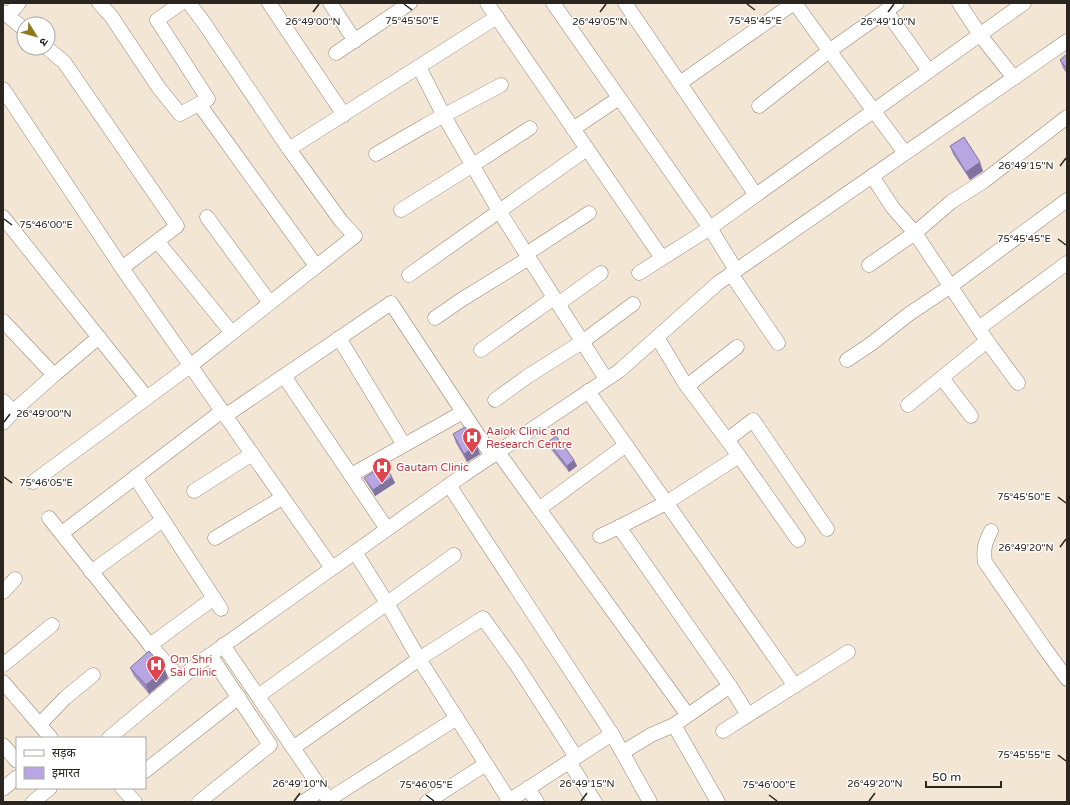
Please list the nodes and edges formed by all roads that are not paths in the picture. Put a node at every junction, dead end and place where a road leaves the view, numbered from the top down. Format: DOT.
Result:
graph roads {
  1 [pos="19,3"];
  2 [pos="99,3"];
  3 [pos="180,3"];
  4 [pos="189,3"];
  5 [pos="269,3"];
  6 [pos="330,3"];
  7 [pos="410,3"];
  8 [pos="553,3"];
  9 [pos="625,3"];
  10 [pos="795,3"];
  11 [pos="959,3"];
  12 [pos="1024,3"];
  13 [pos="489,4"];
  14 [pos="892,7"];
  15 [pos="6,14"];
  16 [pos="496,18"];
  17 [pos="16,22"];
  18 [pos="980,35"];
  19 [pos="355,41"];
  20 [pos="1067,41"];
  21 [pos="829,51"];
  22 [pos="336,53"];
  23 [pos="56,55"];
  24 [pos="419,67"];
  25 [pos="929,71"];
  26 [pos="1014,78"];
  27 [pos="680,83"];
  28 [pos="501,85"];
  29 [pos="3,89"];
  30 [pos="620,98"];
  31 [pos="199,104"];
  32 [pos="760,106"];
  33 [pos="874,111"];
  34 [pos="344,115"];
  35 [pos="444,116"];
  36 [pos="1067,117"];
  37 [pos="530,128"];
  38 [pos="573,129"];
  39 [pos="289,149"];
  40 [pos="587,149"];
  41 [pos="905,153"];
  42 [pos="376,154"];
  43 [pos="473,165"];
  44 [pos="872,176"];
  45 [pos="756,195"];
  46 [pos="1067,200"];
  47 [pos="401,210"];
  48 [pos="499,211"];
  49 [pos="589,213"];
  50 [pos="207,217"];
  51 [pos="3,218"];
  52 [pos="710,228"];
  53 [pos="915,233"];
  54 [pos="162,247"];
  55 [pos="527,256"];
  56 [pos="662,258"];
  57 [pos="1067,263"];
  58 [pos="869,265"];
  59 [pos="316,266"];
  60 [pos="122,268"];
  61 [pos="734,272"];
  62 [pos="601,273"];
  63 [pos="639,273"];
  64 [pos="409,275"];
  65 [pos="951,286"];
  66 [pos="556,301"];
  67 [pos="270,303"];
  68 [pos="633,304"];
  69 [pos="435,318"];
  70 [pos="3,321"];
  71 [pos="979,328"];
  72 [pos="232,333"];
  73 [pos="99,337"];
  74 [pos="657,337"];
  75 [pos="339,338"];
  76 [pos="988,341"];
  77 [pos="582,342"];
  78 [pos="778,343"];
  79 [pos="737,347"];
  80 [pos="481,350"];
  81 [pos="847,360"];
  82 [pos="190,366"];
  83 [pos="54,375"];
  84 [pos="284,376"];
  85 [pos="942,378"];
  86 [pos="606,379"];
  87 [pos="1018,383"];
  88 [pos="687,386"];
  89 [pos="588,391"];
  90 [pos="147,398"];
  91 [pos="3,400"];
  92 [pos="495,400"];
  93 [pos="908,405"];
  94 [pos="14,412"];
  95 [pos="463,412"];
  96 [pos="224,413"];
  97 [pos="971,416"];
  98 [pos="3,423"];
  99 [pos="727,440"];
  100 [pos="626,444"];
  101 [pos="404,445"];
  102 [pos="252,454"];
  103 [pos="495,454"];
  104 [pos="739,456"];
  105 [pos="351,475"];
  106 [pos="135,477"];
  107 [pos="33,482"];
  108 [pos="449,485"];
  109 [pos="194,491"];
  110 [pos="282,498"];
  111 [pos="666,502"];
  112 [pos="539,509"];
  113 [pos="49,518"];
  114 [pos="163,520"];
  115 [pos="619,527"];
  116 [pos="387,529"];
  117 [pos="827,529"];
  118 [pos="991,531"];
  119 [pos="62,533"];
  120 [pos="600,536"];
  121 [pos="215,538"];
  122 [pos="798,540"];
  123 [pos="355,552"];
  124 [pos="454,555"];
  125 [pos="332,568"];
  126 [pos="92,572"];
  127 [pos="16,579"];
  128 [pos="3,592"];
  129 [pos="387,603"];
  130 [pos="52,625"];
  131 [pos="150,645"];
  132 [pos="223,645"];
  133 [pos="848,652"];
  134 [pos="210,655"];
  135 [pos="419,659"];
  136 [pos="3,665"];
  137 [pos="93,675"];
  138 [pos="180,679"];
  139 [pos="1067,679"];
  140 [pos="3,682"];
  141 [pos="730,686"];
  142 [pos="795,686"];
  143 [pos="258,696"];
  144 [pos="239,697"];
  145 [pos="687,714"];
  146 [pos="748,715"];
  147 [pos="457,718"];
  148 [pos="40,724"];
  149 [pos="674,725"];
  150 [pos="723,731"];
  151 [pos="612,734"];
  152 [pos="50,737"];
  153 [pos="110,737"];
  154 [pos="3,745"];
  155 [pos="293,748"];
  156 [pos="623,752"];
  157 [pos="16,760"];
  158 [pos="572,760"];
  159 [pos="486,764"];
  160 [pos="146,770"];
  161 [pos="16,778"];
  162 [pos="528,788"];
  163 [pos="3,789"];
  164 [pos="49,789"];
  165 [pos="326,797"];
  166 [pos="508,801"];
  167 [pos="33,802"];
  168 [pos="199,802"];
  169 [pos="303,802"];
  170 [pos="427,802"];
  171 [pos="537,802"];
  172 [pos="595,802"];
  173 [pos="650,802"];
  174 [pos="718,802"];
  1 -- 15 [label="street"];
  2 -- 31 [label="street"];
  3 -- 31 [label="street"];
  4 -- 39 [label="street"];
  5 -- 34 [label="street"];
  6 -- 19 [label="street"];
  7 -- 19 [label="street"];
  8 -- 30 [label="street"];
  9 -- 27 [label="street"];
  10 -- 21 [label="street"];
  10 -- 27 [label="street"];
  11 -- 18 [label="street"];
  12 -- 18 [label="street"];
  13 -- 16 [label="street"];
  14 -- 21 [label="street"];
  14 -- 25 [label="street"];
  15 -- 17 [label="street"];
  16 -- 24 [label="street"];
  16 -- 38 [label="street"];
  18 -- 25 [label="street"];
  18 -- 26 [label="street"];
  19 -- 22 [label="street"];
  20 -- 26 [label="street"];
  21 -- 32 [label="street"];
  21 -- 33 [label="street"];
  23 -- 60 [label="street"];
  24 -- 34 [label="street"];
  24 -- 35 [label="street"];
  25 -- 33 [label="street"];
  26 -- 41 [label="street"];
  27 -- 45 [label="street"];
  28 -- 35 [label="street"];
  29 -- 60 [label="street"];
  30 -- 38 [label="street"];
  30 -- 52 [label="street"];
  31 -- 59 [label="street"];
  33 -- 41 [label="street"];
  33 -- 45 [label="street"];
  34 -- 39 [label="street"];
  35 -- 42 [label="street"];
  35 -- 43 [label="street"];
  36 -- 53 [label="street"];
  37 -- 43 [label="street"];
  38 -- 40 [label="street"];
  39 -- 59 [label="street"];
  40 -- 48 [label="street"];
  40 -- 56 [label="street"];
  41 -- 44 [label="street"];
  43 -- 47 [label="street"];
  43 -- 48 [label="street"];
  44 -- 53 [label="street"];
  44 -- 61 [label="street"];
  45 -- 52 [label="street"];
  46 -- 65 [label="street"];
  48 -- 55 [label="street"];
  48 -- 64 [label="street"];
  49 -- 55 [label="street"];
  50 -- 67 [label="street"];
  51 -- 73 [label="street"];
  52 -- 56 [label="street"];
  52 -- 61 [label="street"];
  53 -- 58 [label="street"];
  53 -- 65 [label="street"];
  54 -- 72 [label="street"];
  55 -- 66 [label="street"];
  55 -- 69 [label="street"];
  56 -- 63 [label="street"];
  57 -- 71 [label="street"];
  59 -- 67 [label="street"];
  60 -- 82 [label="street"];
  61 -- 74 [label="street"];
  61 -- 78 [label="street"];
  62 -- 66 [label="street"];
  65 -- 71 [label="street"];
  65 -- 81 [label="street"];
  66 -- 77 [label="street"];
  66 -- 80 [label="street"];
  67 -- 72 [label="street"];
  68 -- 77 [label="street"];
  70 -- 83 [label="street"];
  71 -- 76 [label="street"];
  72 -- 82 [label="street"];
  73 -- 83 [label="street"];
  73 -- 90 [label="street"];
  74 -- 86 [label="street"];
  74 -- 88 [label="street"];
  75 -- 84 [label="street"];
  75 -- 95 [label="street"];
  75 -- 101 [label="street"];
  76 -- 85 [label="street"];
  76 -- 87 [label="street"];
  77 -- 86 [label="street"];
  77 -- 92 [label="street"];
  79 -- 88 [label="street"];
  82 -- 90 [label="street"];
  82 -- 96 [label="street"];
  83 -- 94 [label="street"];
  84 -- 96 [label="street"];
  84 -- 105 [label="street"];
  85 -- 93 [label="street"];
  85 -- 97 [label="street"];
  86 -- 89 [label="street"];
  88 -- 99 [label="street"];
  89 -- 100 [label="street"];
  89 -- 103 [label="street"];
  90 -- 107 [label="street"];
  91 -- 94 [label="street"];
  94 -- 98 [label="street"];
  95 -- 101 [label="street"];
  95 -- 103 [label="street"];
  96 -- 102 [label="street"];
  96 -- 106 [label="street"];
  99 -- 104 [label="street"];
  99 -- 117 [label="street"];
  100 -- 111 [label="street"];
  100 -- 112 [label="street"];
  101 -- 105 [label="street"];
  102 -- 109 [label="street"];
  102 -- 110 [label="street"];
  103 -- 108 [label="street"];
  103 -- 112 [label="street"];
  104 -- 111 [label="street"];
  104 -- 122 [label="street"];
  105 -- 116 [label="street"];
  106 -- 114 [label="street"];
  106 -- 119 [label="street"];
  108 -- 116 [label="street"];
  108 -- 151 [label="street"];
  110 -- 121 [label="street"];
  110 -- 125 [label="street"];
  111 -- 115 [label="street"];
  111 -- 142 [label="street"];
  112 -- 145 [label="street"];
  113 -- 119 [label="street"];
  114 -- 126 [label="street"];
  114 -- 131 [label="street"];
  115 -- 120 [label="street"];
  115 -- 141 [label="street"];
  116 -- 123 [label="street"];
  118 -- 139 [label="street"];
  119 -- 126 [label="street"];
  123 -- 125 [label="street"];
  123 -- 129 [label="street"];
  124 -- 129 [label="street"];
  125 -- 132 [label="street"];
  126 -- 131 [label="street"];
  127 -- 128 [label="street"];
  129 -- 135 [label="street"];
  129 -- 143 [label="street"];
  130 -- 136 [label="street"];
  131 -- 138 [label="street"];
  132 -- 134 [label="street"];
  132 -- 143 [label="street"];
  133 -- 142 [label="street"];
  134 -- 138 [label="street"];
  134 -- 144 [label="street"];
  135 -- 147 [label="street"];
  135 -- 155 [label="street"];
  135 -- 158 [label="street"];
  137 -- 148 [label="street"];
  138 -- 153 [label="street"];
  140 -- 148 [label="street"];
  141 -- 145 [label="street"];
  141 -- 146 [label="street"];
  142 -- 146 [label="street"];
  143 -- 155 [label="street"];
  144 -- 160 [label="street"];
  144 -- 168 [label="street"];
  145 -- 149 [label="street"];
  146 -- 150 [label="street"];
  147 -- 159 [label="street"];
  147 -- 165 [label="street"];
  148 -- 152 [label="street"];
  149 -- 156 [label="street"];
  149 -- 174 [label="street"];
  151 -- 156 [label="street"];
  151 -- 158 [label="street"];
  154 -- 157 [label="street"];
  155 -- 165 [label="street"];
  156 -- 173 [label="street"];
  158 -- 162 [label="street"];
  158 -- 172 [label="street"];
  159 -- 166 [label="street"];
  159 -- 170 [label="street"];
  161 -- 163 [label="street"];
  162 -- 166 [label="street"];
  162 -- 171 [label="street"];
  164 -- 167 [label="street"];
  165 -- 169 [label="street"];
}
